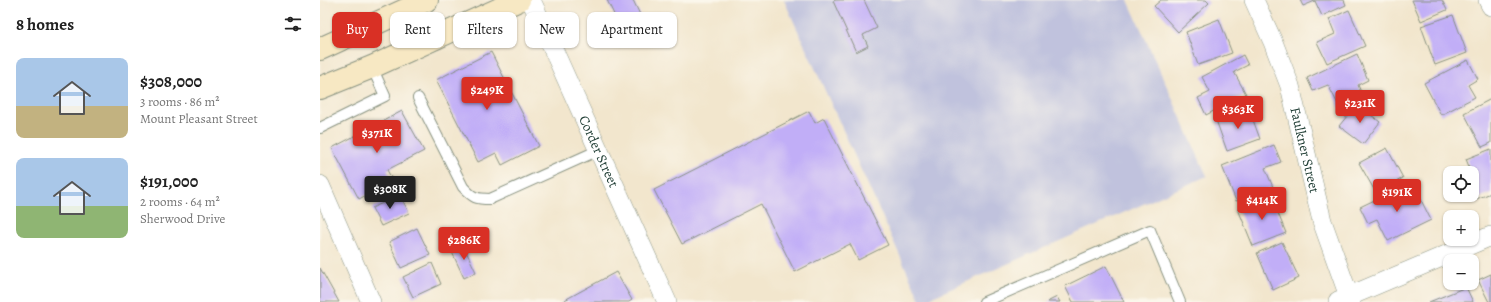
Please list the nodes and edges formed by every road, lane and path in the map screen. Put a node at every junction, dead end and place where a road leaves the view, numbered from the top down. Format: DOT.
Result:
graph roads {
  1 [pos="427,0"];
  2 [pos="519,0"];
  3 [pos="531,0"];
  4 [pos="1254,0"];
  5 [pos="1488,0"];
  6 [pos="1491,6"];
  7 [pos="320,49"];
  8 [pos="372,67"];
  9 [pos="320,88"];
  10 [pos="418,98"];
  11 [pos="320,128"];
  12 [pos="598,150"];
  13 [pos="320,185"];
  14 [pos="1491,236"];
  15 [pos="1345,300"];
  16 [pos="371,302"];
  17 [pos="667,302"];
  18 [pos="984,302"];
  19 [pos="1180,302"];
  1 -- 7 [label="main road"];
  2 -- 8 [label="main road"];
  3 -- 12 [label="street, Corder Street"];
  4 -- 15 [label="street, Faulkner Street"];
  5 -- 6 [label="street"];
  8 -- 9 [label="main road"];
  8 -- 11 [label="lane"];
  10 -- 12 [label="lane"];
  12 -- 17 [label="street, Corder Street"];
  13 -- 16 [label="street"];
  14 -- 15 [label="street"];
  18 -- 19 [label="lane"];
}
